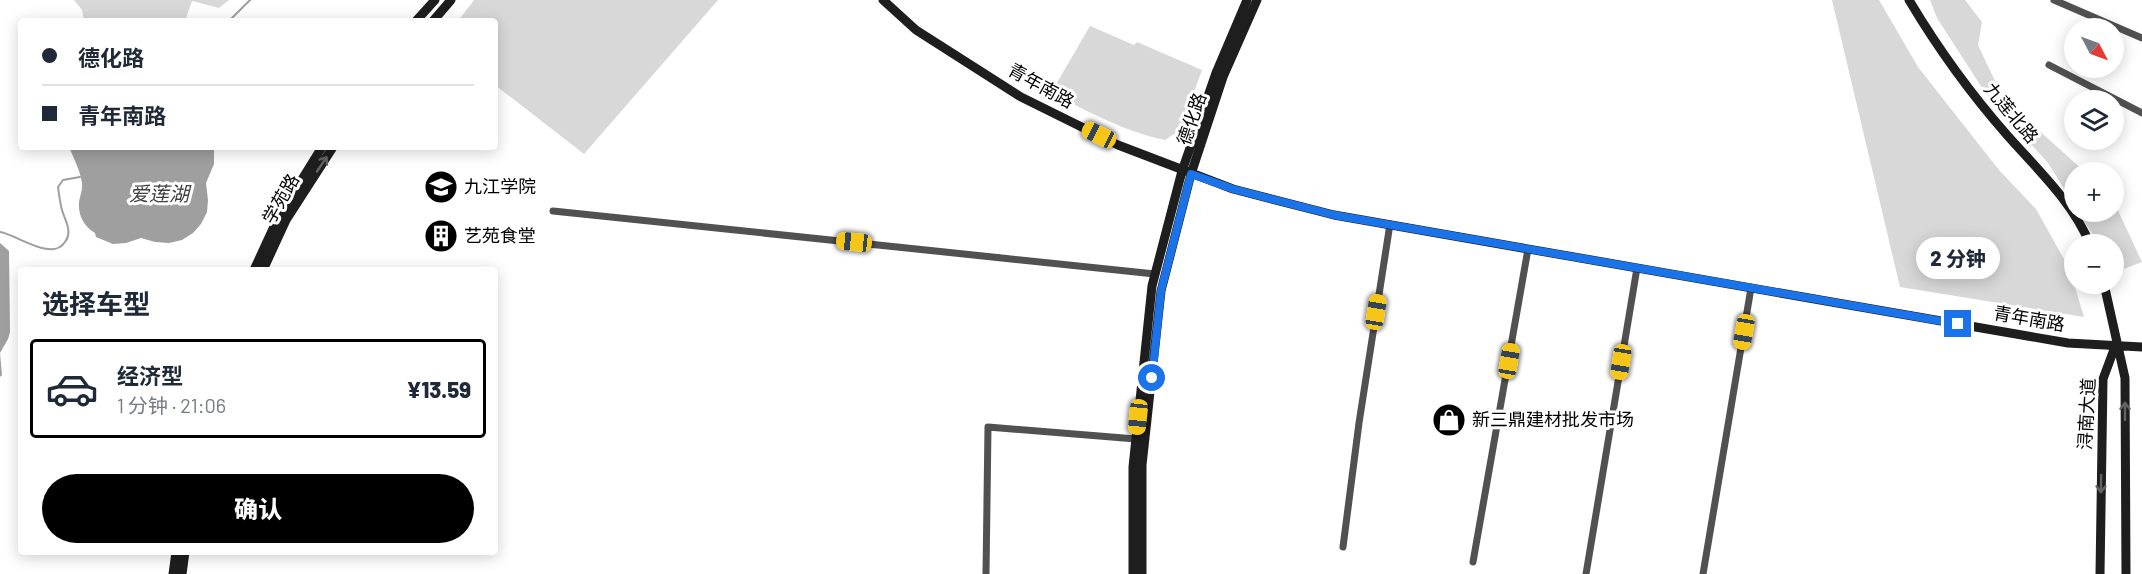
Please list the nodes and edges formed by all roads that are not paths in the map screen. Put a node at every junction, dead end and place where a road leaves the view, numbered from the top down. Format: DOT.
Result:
graph roads {
  1 [pos="435,0"];
  2 [pos="451,0"];
  3 [pos="883,0"];
  4 [pos="1247,0"];
  5 [pos="1257,0"];
  6 [pos="1909,0"];
  7 [pos="2054,0"];
  8 [pos="419,18"];
  9 [pos="436,18"];
  10 [pos="2142,38"];
  11 [pos="2049,65"];
  12 [pos="2142,113"];
  13 [pos="320,150"];
  14 [pos="331,150"];
  15 [pos="1186,172"];
  16 [pos="552,211"];
  17 [pos="1390,224"];
  18 [pos="2085,234"];
  19 [pos="1528,249"];
  20 [pos="255,267"];
  21 [pos="264,267"];
  22 [pos="1637,268"];
  23 [pos="1155,274"];
  24 [pos="1751,288"];
  25 [pos="2106,294"];
  26 [pos="2116,344"];
  27 [pos="2142,347"];
  28 [pos="1136,439"];
  29 [pos="1343,547"];
  30 [pos="176,555"];
  31 [pos="185,555"];
  32 [pos="1473,562"];
  33 [pos="173,574"];
  34 [pos="182,574"];
  35 [pos="986,574"];
  36 [pos="1133,574"];
  37 [pos="1142,574"];
  38 [pos="1586,574"];
  39 [pos="1703,574"];
  40 [pos="2100,574"];
  41 [pos="2126,574"];
  1 -- 8 [label="main road"];
  2 -- 9 [label="main road"];
  3 -- 15 [label="main road, 青年南路"];
  4 -- 15 [label="main road, 德化路"];
  5 -- 15 [label="main road, 德化路"];
  6 -- 18 [label="main road, 九莲北路"];
  7 -- 10 [label="street"];
  11 -- 12 [label="street"];
  13 -- 20 [label="main road, 学苑路"];
  21 -- 14 [label="main road, 学苑路, one-way"];
  15 -- 17 [label="main road, 青年南路"];
  15 -- 23 [label="main road, 德化路"];
  15 -- 37 [label="main road, 德化路"];
  16 -- 23 [label="street"];
  17 -- 19 [label="main road, 青年南路"];
  17 -- 29 [label="street"];
  19 -- 22 [label="main road, 青年南路"];
  19 -- 32 [label="street"];
  22 -- 24 [label="main road, 青年南路"];
  22 -- 38 [label="street"];
  23 -- 28 [label="main road, 德化路"];
  24 -- 26 [label="main road, 青年南路"];
  24 -- 39 [label="street"];
  25 -- 26 [label="main road"];
  26 -- 27 [label="main road, 青年南路"];
  26 -- 40 [label="main road, 浔南大道, one-way"];
  41 -- 26 [label="main road, 浔南大道, one-way"];
  28 -- 35 [label="street"];
  28 -- 36 [label="main road, 德化路"];
  30 -- 33 [label="main road"];
  31 -- 34 [label="main road"];
}
